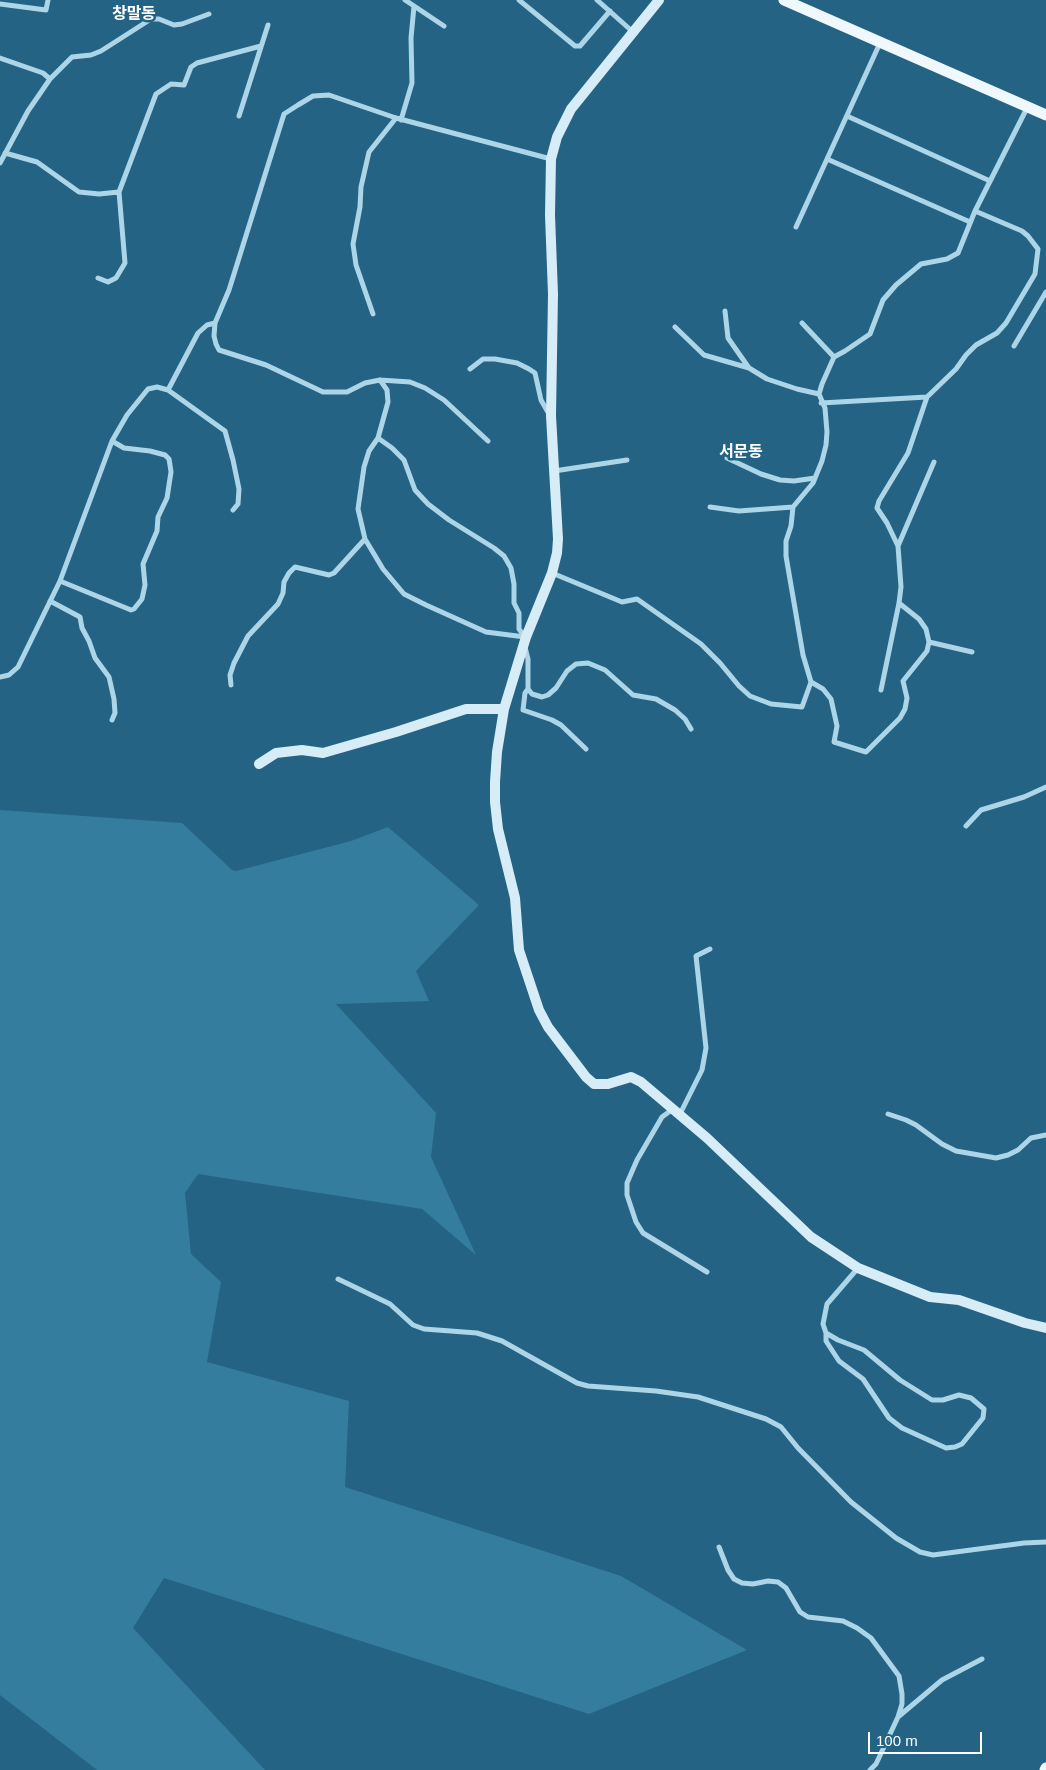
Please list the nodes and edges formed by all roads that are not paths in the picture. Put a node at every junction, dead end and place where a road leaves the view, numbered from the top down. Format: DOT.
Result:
graph roads {
  1 [pos="48,0"];
  2 [pos="404,0"];
  3 [pos="519,0"];
  4 [pos="597,0"];
  5 [pos="659,0"];
  6 [pos="784,0"];
  7 [pos="0,4"];
  8 [pos="414,6"];
  9 [pos="610,11"];
  10 [pos="209,14"];
  11 [pos="268,25"];
  12 [pos="444,26"];
  13 [pos="633,32"];
  14 [pos="880,43"];
  15 [pos="261,46"];
  16 [pos="0,58"];
  17 [pos="50,79"];
  18 [pos="1027,108"];
  19 [pos="1046,115"];
  20 [pos="239,116"];
  21 [pos="847,116"];
  22 [pos="398,119"];
  23 [pos="5,153"];
  24 [pos="551,159"];
  25 [pos="827,159"];
  26 [pos="0,162"];
  27 [pos="990,181"];
  28 [pos="119,192"];
  29 [pos="975,211"];
  30 [pos="970,222"];
  31 [pos="796,227"];
  32 [pos="98,278"];
  33 [pos="1046,292"];
  34 [pos="725,311"];
  35 [pos="373,314"];
  36 [pos="216,323"];
  37 [pos="802,323"];
  38 [pos="675,327"];
  39 [pos="1014,346"];
  40 [pos="834,357"];
  41 [pos="749,368"];
  42 [pos="470,369"];
  43 [pos="380,380"];
  44 [pos="168,390"];
  45 [pos="819,394"];
  46 [pos="927,397"];
  47 [pos="821,402"];
  48 [pos="551,416"];
  49 [pos="378,438"];
  50 [pos="112,441"];
  51 [pos="488,441"];
  52 [pos="727,458"];
  53 [pos="626,460"];
  54 [pos="934,462"];
  55 [pos="554,470"];
  56 [pos="815,478"];
  57 [pos="710,507"];
  58 [pos="793,507"];
  59 [pos="232,510"];
  60 [pos="365,539"];
  61 [pos="898,546"];
  62 [pos="552,574"];
  63 [pos="60,581"];
  64 [pos="50,601"];
  65 [pos="899,603"];
  66 [pos="525,641"];
  67 [pos="929,642"];
  68 [pos="972,652"];
  69 [pos="0,677"];
  70 [pos="811,682"];
  71 [pos="231,685"];
  72 [pos="528,689"];
  73 [pos="881,690"];
  74 [pos="504,710"];
  75 [pos="112,720"];
  76 [pos="691,729"];
  77 [pos="586,749"];
  78 [pos="259,764"];
  79 [pos="1046,787"];
  80 [pos="966,826"];
  81 [pos="710,949"];
  82 [pos="677,1111"];
  83 [pos="888,1114"];
  84 [pos="1046,1135"];
  85 [pos="858,1268"];
  86 [pos="707,1272"];
  87 [pos="338,1278"];
  88 [pos="1046,1328"];
  89 [pos="826,1333"];
  90 [pos="1046,1542"];
  91 [pos="719,1548"];
  92 [pos="982,1659"];
  93 [pos="898,1718"];
  94 [pos="870,1770"];
  1 -- 7 [label="street"];
  2 -- 8 [label="street"];
  3 -- 9 [label="street"];
  4 -- 9 [label="street"];
  5 -- 13 [label="street"];
  6 -- 14 [label="main road"];
  8 -- 12 [label="street"];
  8 -- 22 [label="street"];
  9 -- 13 [label="street"];
  10 -- 17 [label="street"];
  11 -- 15 [label="street"];
  13 -- 24 [label="street"];
  14 -- 18 [label="main road"];
  14 -- 21 [label="street"];
  15 -- 20 [label="street"];
  15 -- 28 [label="street"];
  16 -- 17 [label="street"];
  17 -- 23 [label="street"];
  18 -- 19 [label="main road"];
  18 -- 27 [label="street"];
  21 -- 25 [label="street"];
  21 -- 27 [label="street"];
  22 -- 24 [label="street"];
  22 -- 35 [label="street"];
  22 -- 36 [label="street"];
  23 -- 26 [label="street"];
  23 -- 28 [label="street"];
  24 -- 48 [label="street"];
  25 -- 30 [label="street"];
  25 -- 31 [label="street"];
  27 -- 29 [label="street"];
  28 -- 32 [label="street"];
  29 -- 30 [label="street"];
  29 -- 46 [label="street"];
  30 -- 40 [label="street"];
  33 -- 39 [label="street"];
  34 -- 41 [label="street"];
  36 -- 43 [label="street"];
  36 -- 44 [label="street"];
  37 -- 40 [label="street"];
  38 -- 41 [label="street"];
  40 -- 45 [label="street"];
  41 -- 45 [label="street"];
  42 -- 48 [label="street"];
  43 -- 49 [label="street"];
  43 -- 51 [label="street"];
  44 -- 50 [label="street"];
  44 -- 59 [label="street"];
  45 -- 47 [label="street"];
  46 -- 47 [label="street"];
  46 -- 61 [label="street"];
  47 -- 56 [label="street"];
  48 -- 55 [label="street"];
  49 -- 60 [label="street"];
  49 -- 66 [label="street"];
  50 -- 63 [label="street"];
  50 -- 63 [label="street"];
  52 -- 56 [label="street"];
  53 -- 55 [label="street"];
  54 -- 61 [label="street"];
  55 -- 62 [label="street"];
  56 -- 58 [label="street"];
  57 -- 58 [label="street"];
  58 -- 70 [label="street"];
  60 -- 66 [label="street"];
  60 -- 71 [label="street"];
  61 -- 65 [label="street"];
  62 -- 66 [label="street"];
  62 -- 70 [label="street"];
  63 -- 64 [label="street"];
  64 -- 69 [label="street"];
  64 -- 75 [label="street"];
  65 -- 67 [label="street"];
  65 -- 73 [label="street"];
  66 -- 72 [label="street"];
  66 -- 74 [label="street"];
  67 -- 68 [label="street"];
  67 -- 70 [label="street"];
  72 -- 76 [label="street"];
  72 -- 77 [label="street"];
  74 -- 78 [label="street"];
  74 -- 82 [label="street"];
  79 -- 80 [label="street"];
  81 -- 82 [label="street"];
  82 -- 85 [label="street"];
  82 -- 86 [label="street"];
  83 -- 84 [label="street"];
  85 -- 88 [label="street"];
  85 -- 89 [label="street"];
  87 -- 90 [label="street"];
  89 -- 89 [label="street"];
  91 -- 93 [label="street"];
  92 -- 93 [label="street"];
  93 -- 94 [label="street"];
}
